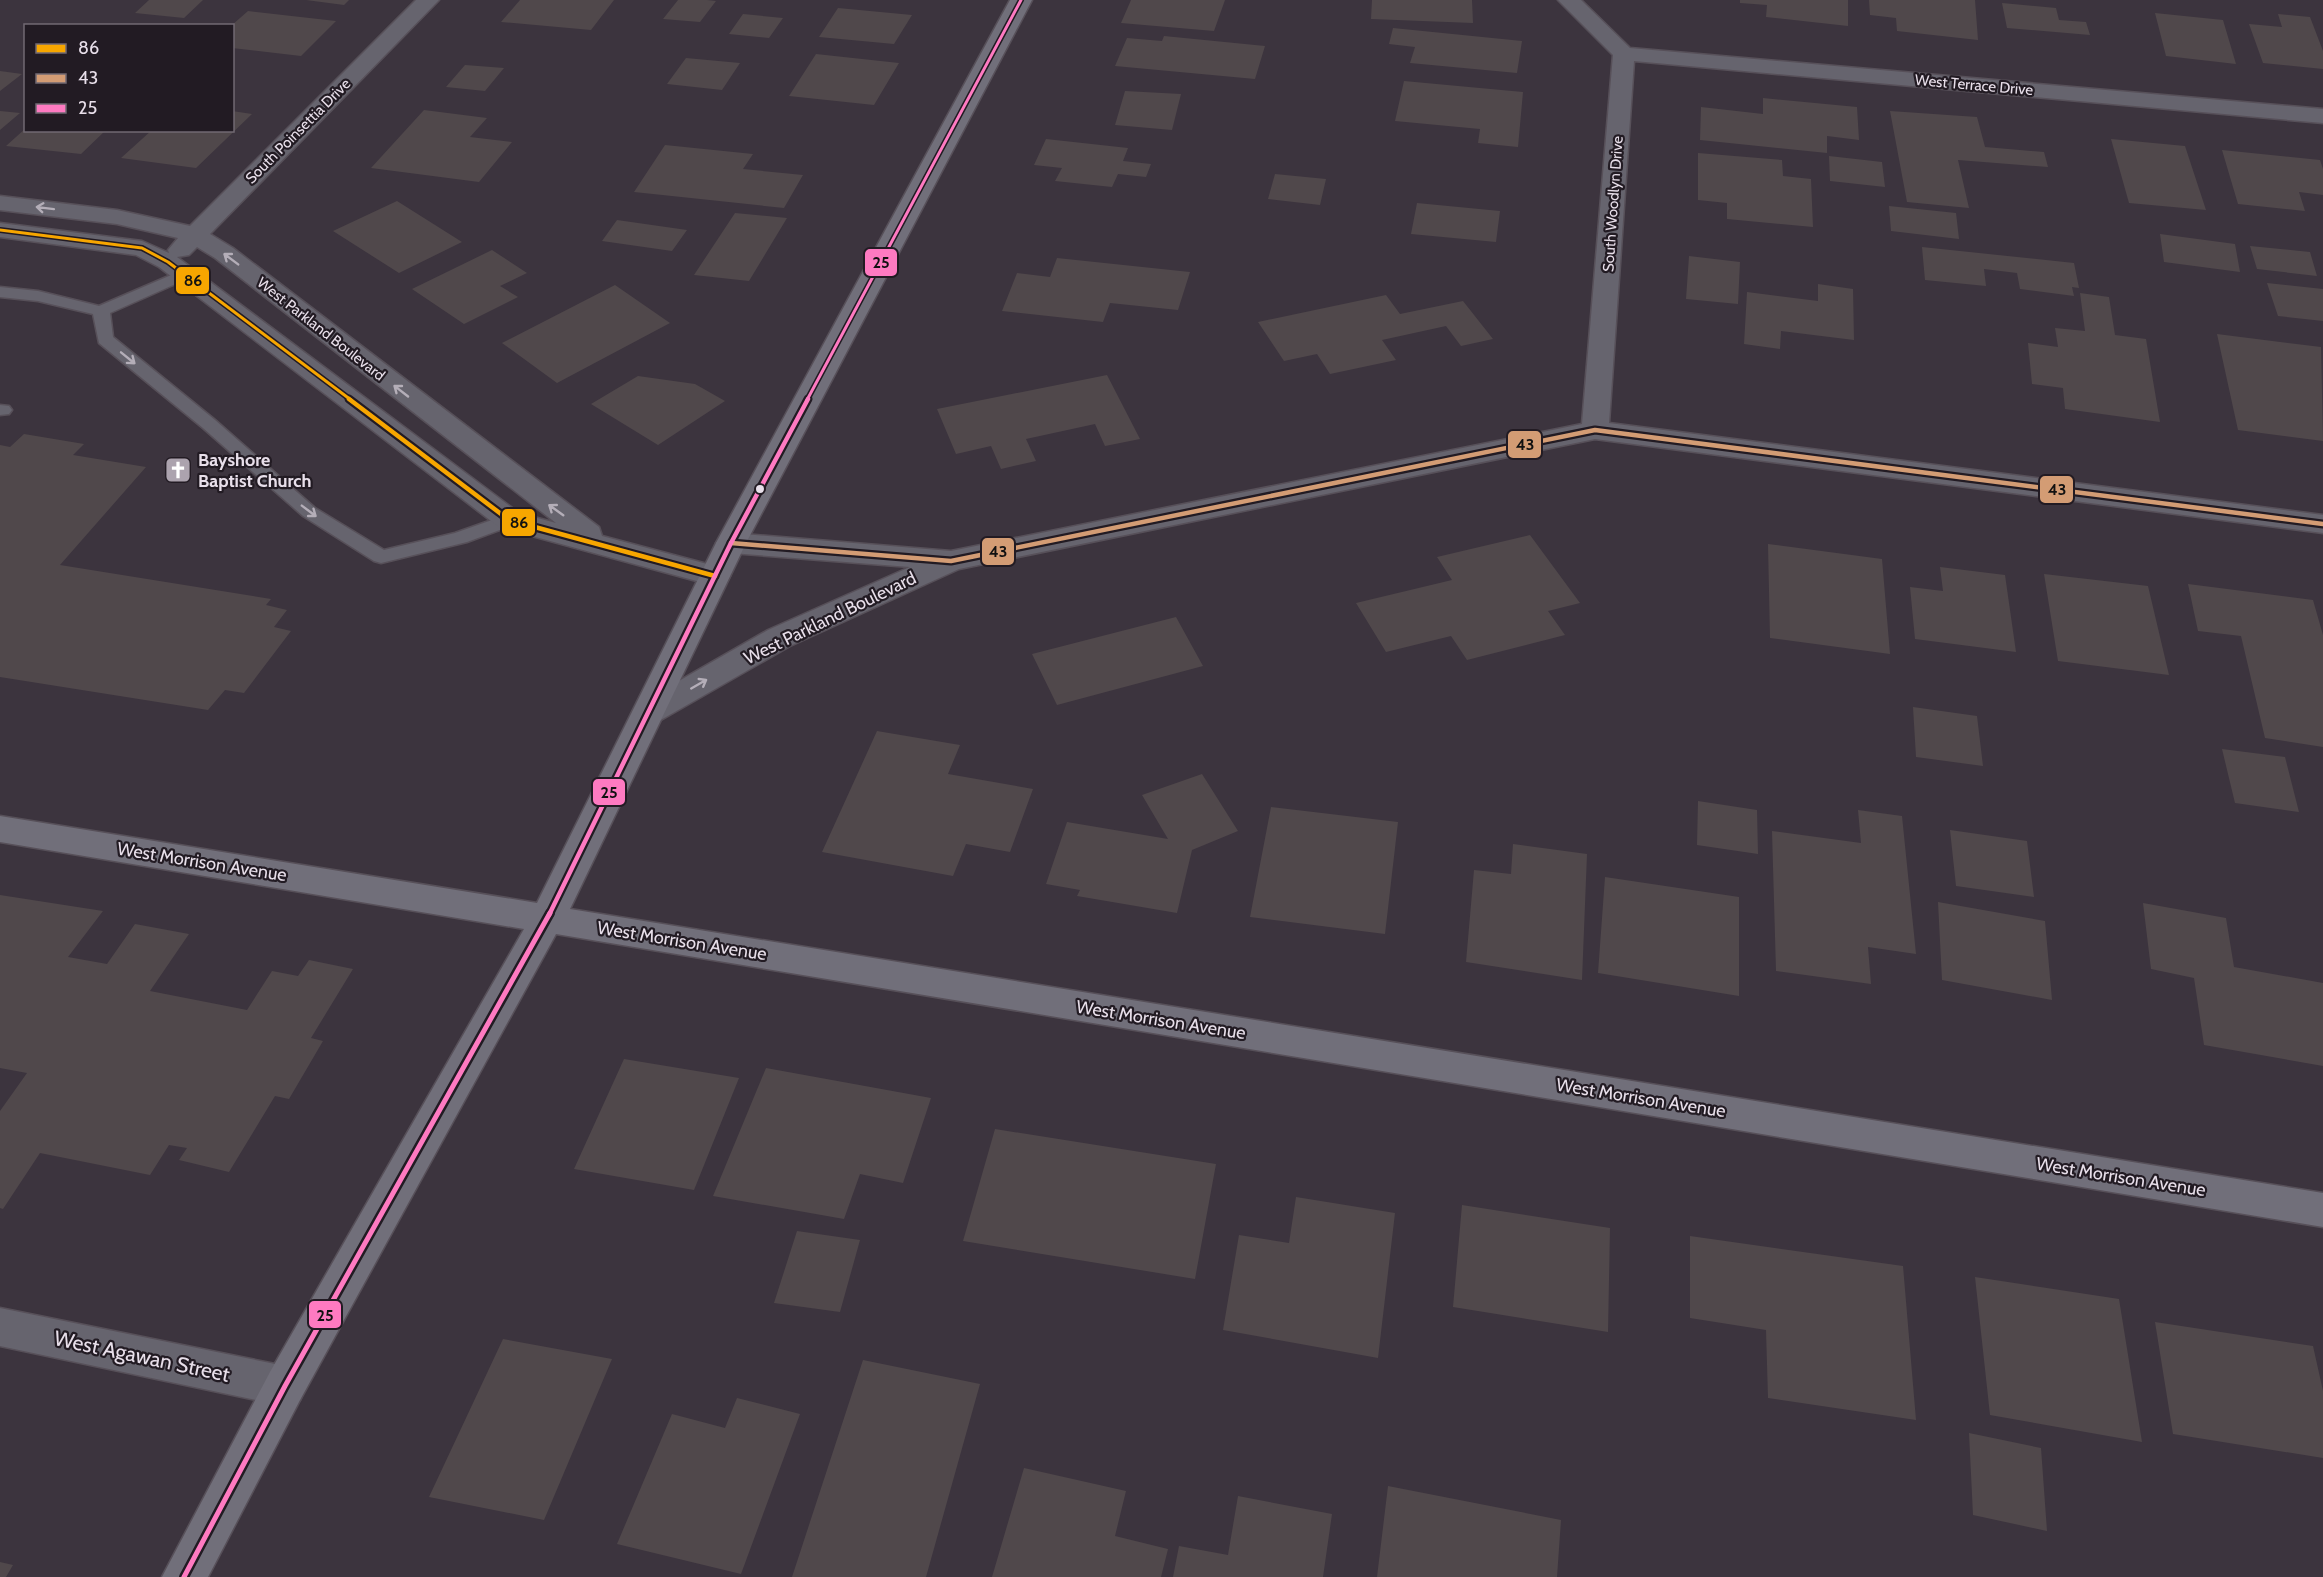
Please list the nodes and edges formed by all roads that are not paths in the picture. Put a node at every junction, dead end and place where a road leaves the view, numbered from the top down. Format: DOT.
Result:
graph roads {
  1 [pos="428,0"];
  2 [pos="1021,0"];
  3 [pos="1569,0"];
  4 [pos="1624,54"];
  5 [pos="2323,116"];
  6 [pos="0,203"];
  7 [pos="0,230"];
  8 [pos="195,235"];
  9 [pos="175,268"];
  10 [pos="0,292"];
  11 [pos="101,311"];
  12 [pos="1595,430"];
  13 [pos="509,520"];
  14 [pos="2323,524"];
  15 [pos="731,543"];
  16 [pos="603,544"];
  17 [pos="951,561"];
  18 [pos="715,576"];
  19 [pos="648,713"];
  20 [pos="0,829"];
  21 [pos="547,919"];
  22 [pos="2323,1210"];
  23 [pos="0,1327"];
  24 [pos="285,1386"];
  25 [pos="184,1577"];
  1 -- 8 [label="street, South Poinsettia Drive"];
  2 -- 15 [label="street"];
  3 -- 4 [label="street"];
  4 -- 5 [label="street, West Terrace Drive"];
  4 -- 12 [label="street, South Woodlyn Drive"];
  8 -- 6 [label="street, West Parkland Boulevard, one-way"];
  7 -- 9 [label="street, West Parkland Boulevard"];
  8 -- 9 [label="street, South Poinsettia Drive"];
  16 -- 8 [label="street, West Parkland Boulevard, one-way"];
  9 -- 11 [label="lane"];
  9 -- 13 [label="street, West Parkland Boulevard"];
  10 -- 11 [label="lane"];
  11 -- 13 [label="lane, one-way"];
  12 -- 14 [label="street, West Parkland Boulevard"];
  12 -- 17 [label="street, West Parkland Boulevard"];
  13 -- 16 [label="street, West Parkland Boulevard"];
  15 -- 17 [label="street, West Parkland Boulevard"];
  15 -- 18 [label="street"];
  16 -- 18 [label="street, West Parkland Boulevard"];
  19 -- 17 [label="street, West Parkland Boulevard, one-way"];
  18 -- 19 [label="street"];
  19 -- 21 [label="street"];
  20 -- 21 [label="street, West Morrison Avenue"];
  21 -- 22 [label="street, West Morrison Avenue"];
  21 -- 24 [label="street"];
  23 -- 24 [label="street, West Agawan Street"];
  24 -- 25 [label="street"];
}
